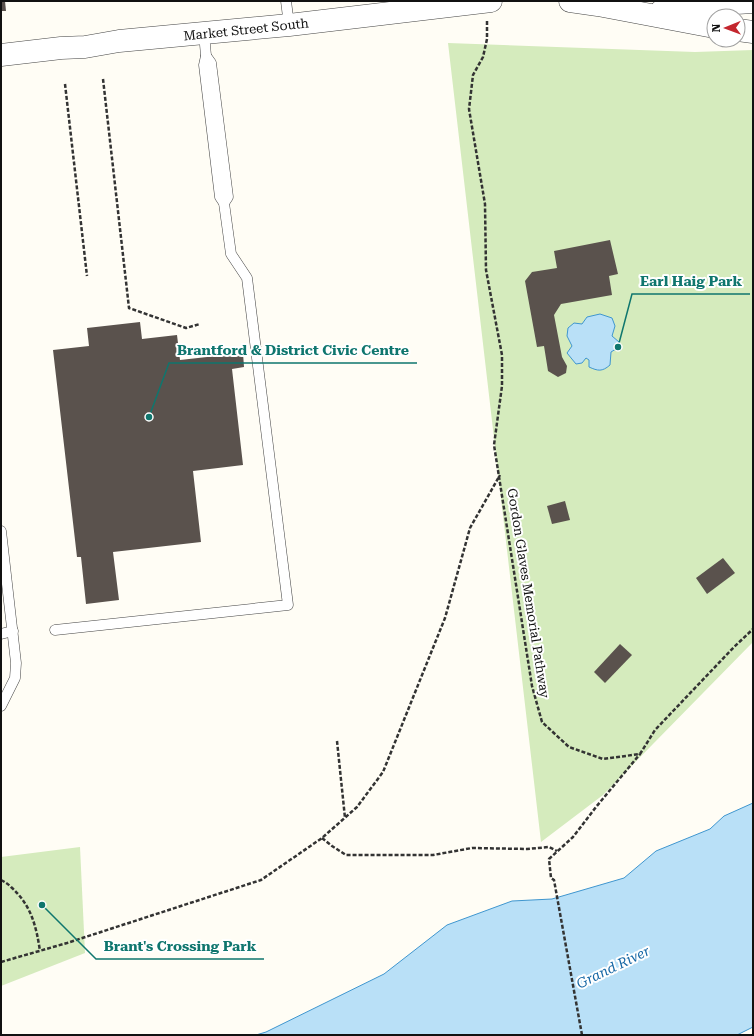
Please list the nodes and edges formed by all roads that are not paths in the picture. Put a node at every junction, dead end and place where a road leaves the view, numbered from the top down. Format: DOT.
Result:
graph roads {
  1 [pos="286,1"];
  2 [pos="491,1"];
  3 [pos="570,1"];
  4 [pos="473,2"];
  5 [pos="753,2"];
  6 [pos="642,14"];
  7 [pos="289,25"];
  8 [pos="706,26"];
  9 [pos="204,33"];
  10 [pos="1,55"];
  11 [pos="1,531"];
  12 [pos="55,630"];
  13 [pos="12,631"];
  14 [pos="1,634"];
  15 [pos="1,706"];
  1 -- 7 [label="lane"];
  2 -- 4 [label="street, Market Street South"];
  3 -- 6 [label="street"];
  4 -- 7 [label="street, Market Street South"];
  5 -- 6 [label="street"];
  6 -- 8 [label="street"];
  7 -- 9 [label="street, Market Street South"];
  9 -- 10 [label="street, Market Street South"];
  9 -- 12 [label="lane"];
  11 -- 13 [label="lane"];
  13 -- 14 [label="lane"];
  13 -- 15 [label="lane"];
}
